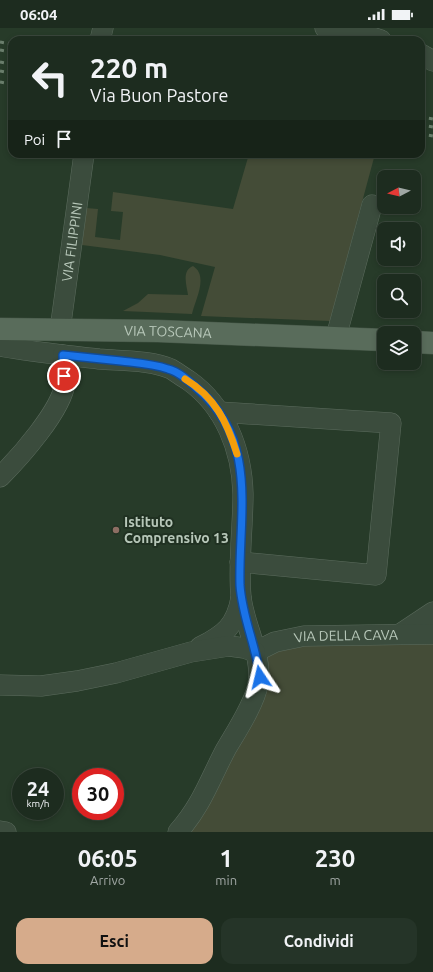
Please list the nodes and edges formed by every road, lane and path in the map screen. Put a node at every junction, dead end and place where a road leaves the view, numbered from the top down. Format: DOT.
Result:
graph roads {
  1 [pos="325,28"];
  2 [pos="368,36"];
  3 [pos="83,158"];
  4 [pos="372,205"];
  5 [pos="60,330"];
  6 [pos="336,337"];
  7 [pos="8,338"];
  8 [pos="377,340"];
  9 [pos="421,342"];
  10 [pos="433,343"];
  11 [pos="63,355"];
  12 [pos="219,412"];
  13 [pos="0,478"];
  14 [pos="240,562"];
  15 [pos="241,598"];
  16 [pos="433,612"];
  17 [pos="400,634"];
  18 [pos="433,634"];
  19 [pos="191,652"];
  20 [pos="255,652"];
  21 [pos="0,686"];
  22 [pos="0,831"];
  23 [pos="6,832"];
  24 [pos="178,832"];
  1 -- 2 [label="street"];
  3 -- 5 [label="street, VIA FILIPPINI"];
  4 -- 6 [label="street"];
  5 -- 6 [label="main road, VIA TOSCANA"];
  5 -- 7 [label="main road, VIA TOSCANA"];
  6 -- 8 [label="main road, VIA TOSCANA"];
  7 -- 11 [label="street"];
  9 -- 10 [label="main road"];
  11 -- 12 [label="street"];
  11 -- 13 [label="street"];
  12 -- 14 [label="street"];
  12 -- 14 [label="street"];
  14 -- 15 [label="street"];
  15 -- 19 [label="street"];
  15 -- 20 [label="street"];
  16 -- 17 [label="street, VIA DELLA CAVA"];
  17 -- 18 [label="street"];
  17 -- 20 [label="street, VIA DELLA CAVA"];
  19 -- 20 [label="street"];
  19 -- 21 [label="street"];
  20 -- 24 [label="street"];
  22 -- 23 [label="street"];
}
